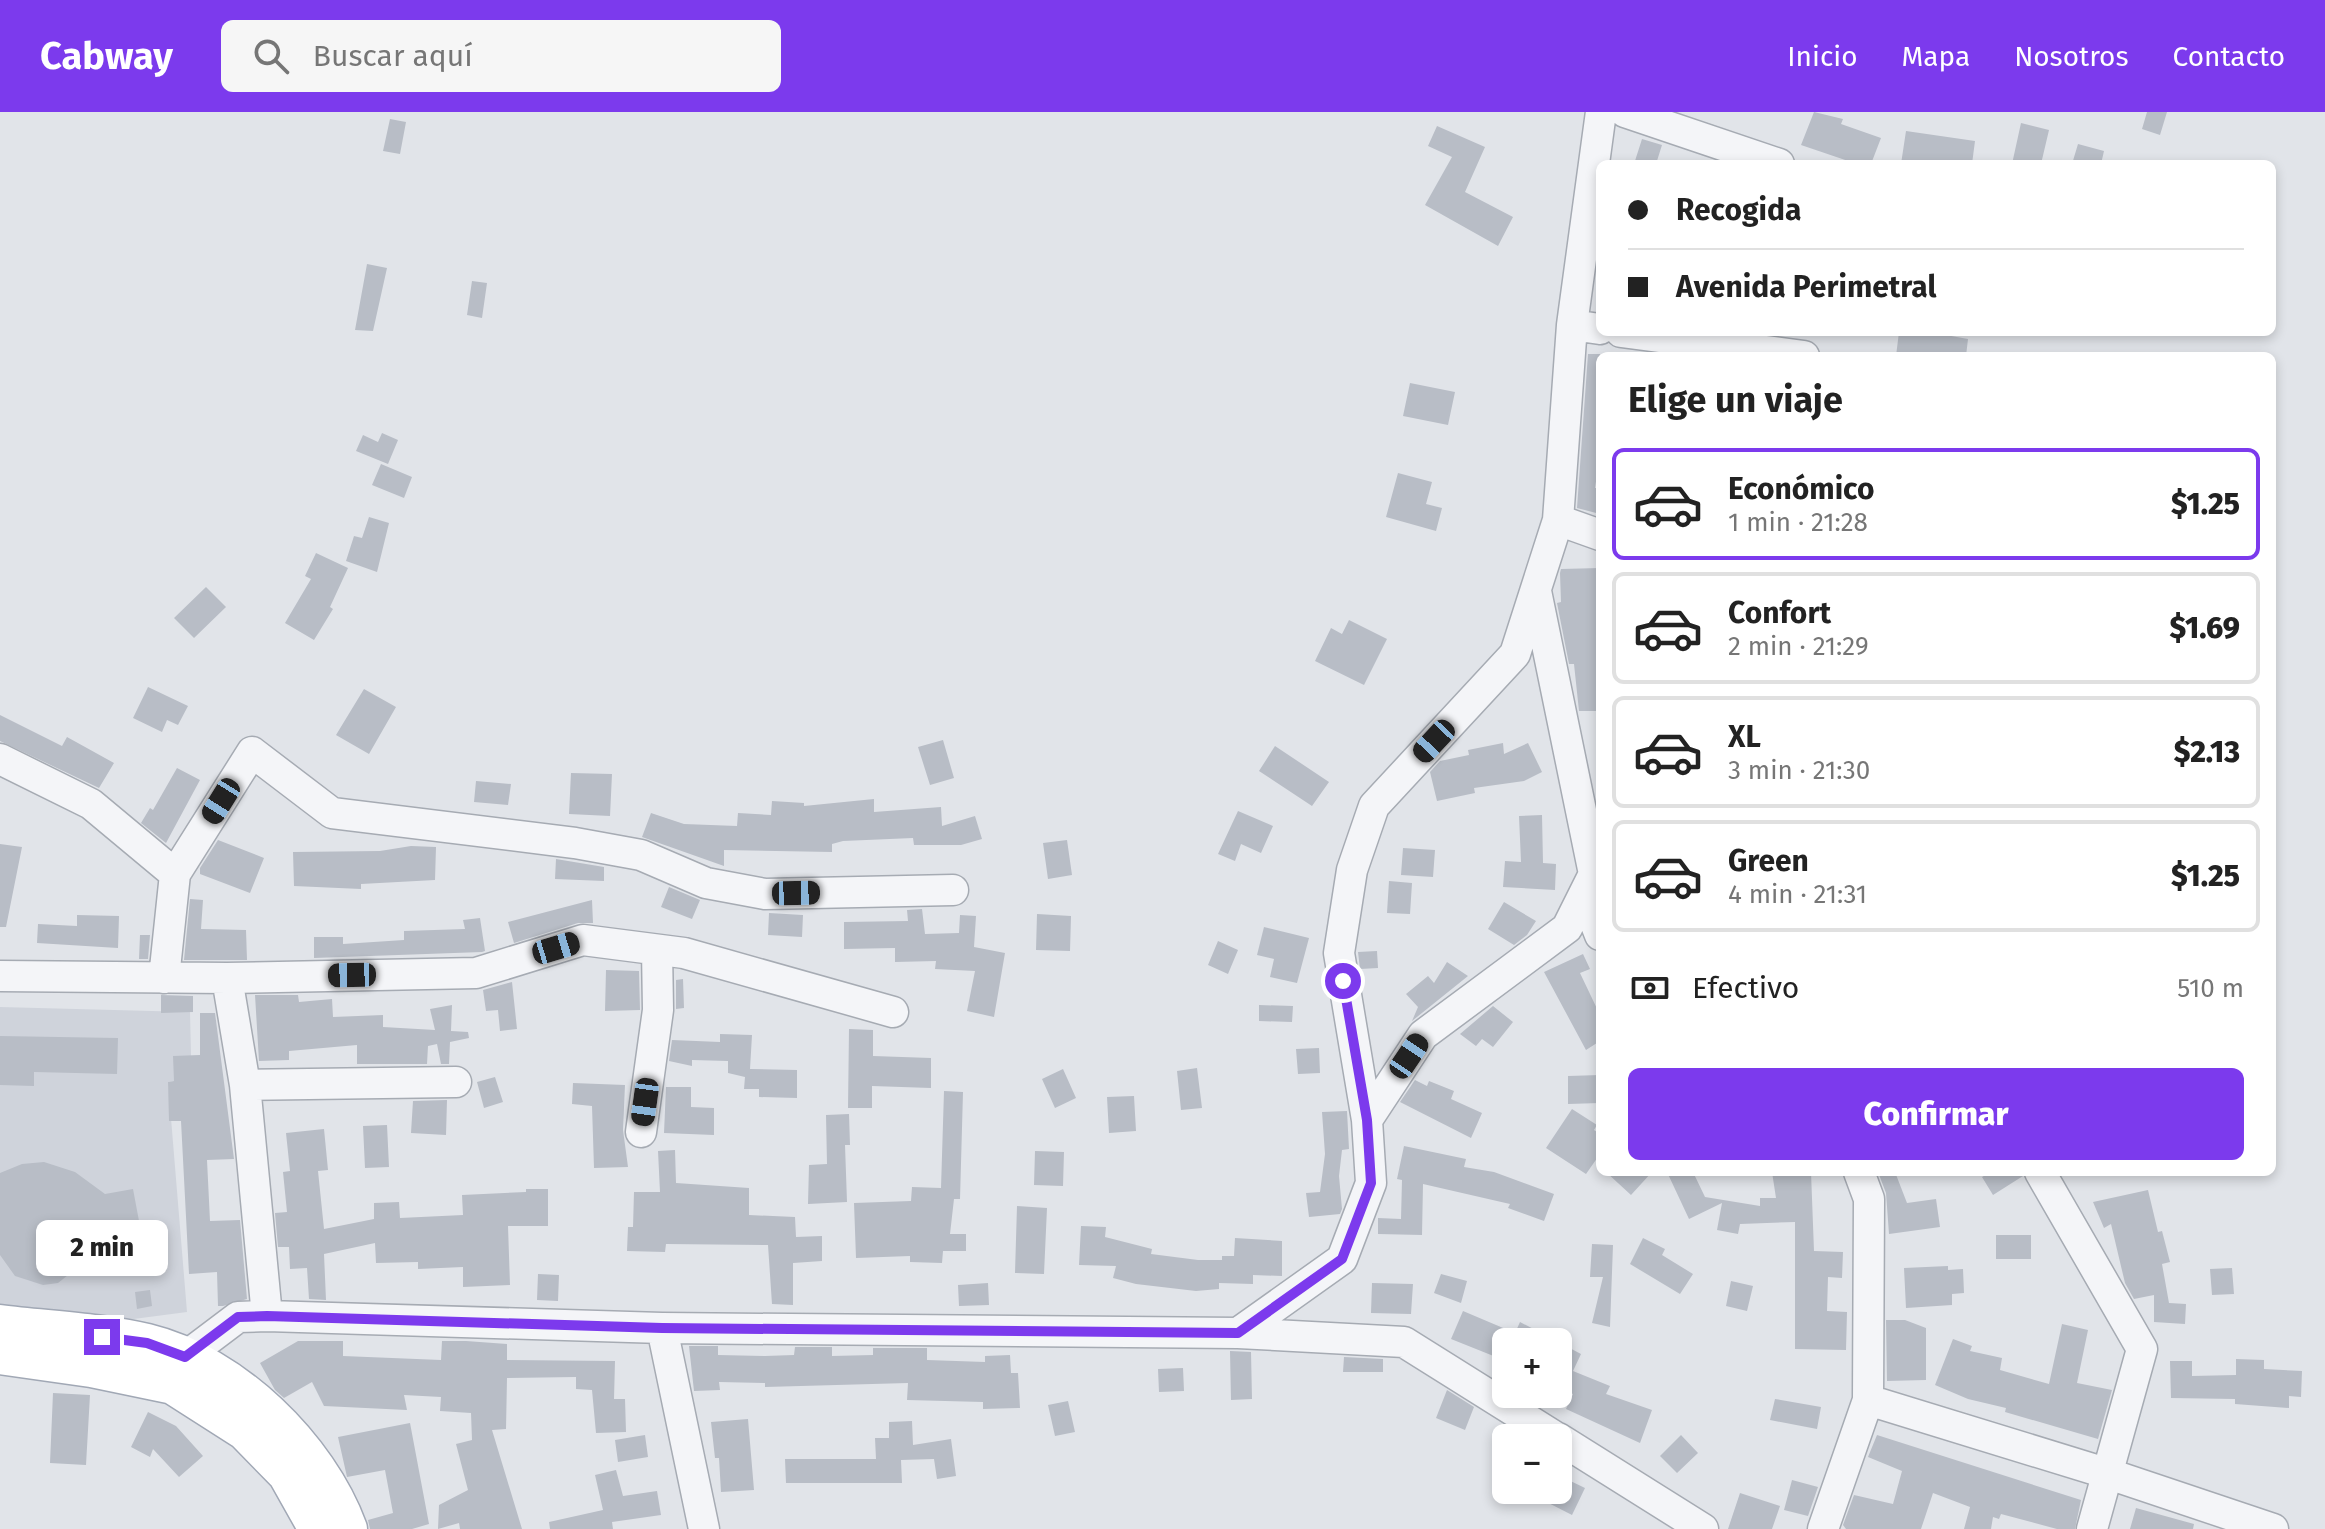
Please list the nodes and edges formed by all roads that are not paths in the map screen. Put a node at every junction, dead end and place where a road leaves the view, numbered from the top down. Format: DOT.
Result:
graph roads {
  1 [pos="1601,112"];
  2 [pos="1625,112"];
  3 [pos="1598,160"];
  4 [pos="1767,160"];
  5 [pos="1596,184"];
  6 [pos="1586,327"];
  7 [pos="1652,336"];
  8 [pos="1774,352"];
  9 [pos="1558,520"];
  10 [pos="1596,534"];
  11 [pos="1536,589"];
  12 [pos="0,759"];
  13 [pos="175,874"];
  14 [pos="1592,880"];
  15 [pos="953,890"];
  16 [pos="1596,908"];
  17 [pos="657,950"];
  18 [pos="0,976"];
  19 [pos="164,978"];
  20 [pos="227,978"];
  21 [pos="893,1012"];
  22 [pos="456,1082"];
  23 [pos="245,1085"];
  24 [pos="1367,1120"];
  25 [pos="641,1132"];
  26 [pos="1860,1176"];
  27 [pos="2042,1176"];
  28 [pos="267,1316"];
  29 [pos="0,1324"];
  30 [pos="662,1328"];
  31 [pos="1238,1333"];
  32 [pos="0,1355"];
  33 [pos="179,1371"];
  34 [pos="1868,1400"];
  35 [pos="1536,1424"];
  36 [pos="1572,1447"];
  37 [pos="2109,1474"];
  38 [pos="318,1529"];
  39 [pos="348,1529"];
  40 [pos="704,1529"];
  41 [pos="1703,1529"];
  42 [pos="1823,1529"];
  43 [pos="2092,1529"];
  44 [pos="2273,1529"];
  1 -- 3 [label="street"];
  2 -- 4 [label="street"];
  5 -- 6 [label="street"];
  6 -- 9 [label="street"];
  7 -- 8 [label="street"];
  9 -- 10 [label="street"];
  9 -- 11 [label="street"];
  11 -- 14 [label="street"];
  11 -- 24 [label="street"];
  12 -- 13 [label="street"];
  13 -- 15 [label="street"];
  13 -- 19 [label="street"];
  14 -- 16 [label="street"];
  14 -- 24 [label="street"];
  17 -- 20 [label="street"];
  17 -- 21 [label="street"];
  17 -- 25 [label="street"];
  18 -- 19 [label="street"];
  19 -- 20 [label="street"];
  20 -- 23 [label="street"];
  22 -- 23 [label="street"];
  23 -- 28 [label="street"];
  24 -- 31 [label="street"];
  26 -- 34 [label="street"];
  27 -- 37 [label="street"];
  28 -- 30 [label="street"];
  28 -- 33 [label="street"];
  29 -- 33 [label="main road"];
  30 -- 31 [label="street"];
  30 -- 40 [label="street"];
  31 -- 35 [label="street"];
  32 -- 33 [label="main road"];
  33 -- 38 [label="main road"];
  33 -- 39 [label="main road"];
  34 -- 37 [label="street"];
  34 -- 42 [label="street"];
  36 -- 41 [label="street"];
  37 -- 43 [label="street"];
  37 -- 44 [label="street"];
}
